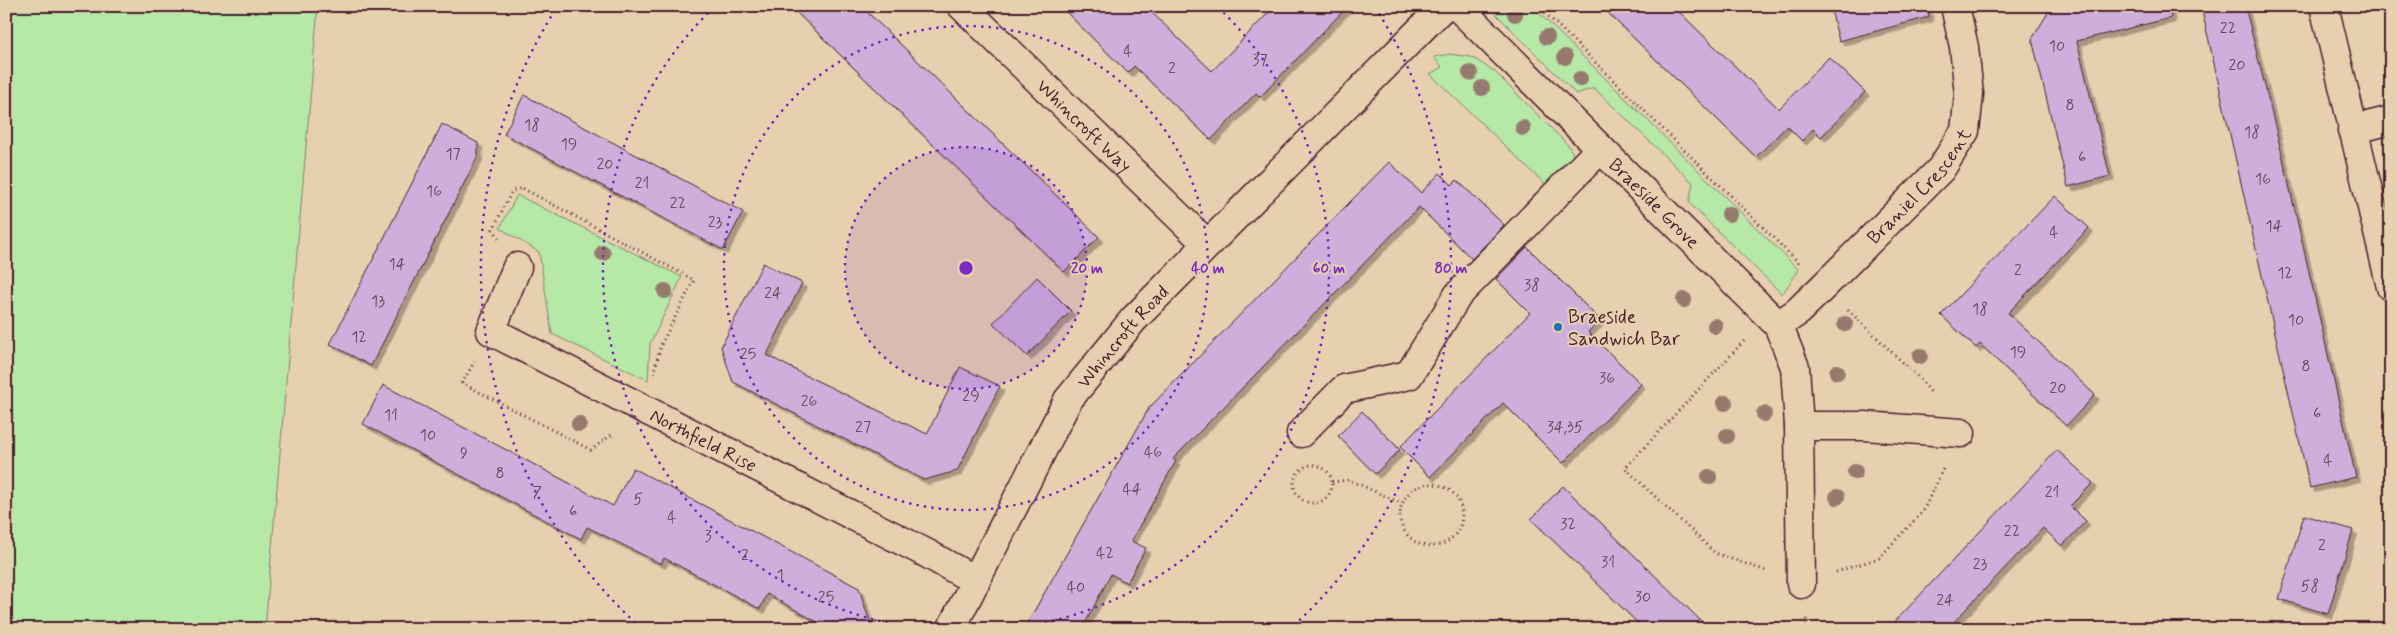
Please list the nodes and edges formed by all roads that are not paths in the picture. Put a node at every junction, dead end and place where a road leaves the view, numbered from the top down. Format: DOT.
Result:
graph roads {
  1 [pos="962,6"];
  2 [pos="1444,6"];
  3 [pos="1457,6"];
  4 [pos="1954,6"];
  5 [pos="2324,6"];
  6 [pos="2391,120"];
  7 [pos="2352,130"];
  8 [pos="1600,149"];
  9 [pos="1207,244"];
  10 [pos="517,267"];
  11 [pos="2391,287"];
  12 [pos="1773,320"];
  13 [pos="1799,426"];
  14 [pos="1301,433"];
  15 [pos="1961,433"];
  16 [pos="976,581"];
  17 [pos="1801,584"];
  18 [pos="951,629"];
  1 -- 9 [label="street, Whincroft Way"];
  2 -- 9 [label="street, Whincroft Road"];
  3 -- 8 [label="street, Braeside Grove"];
  4 -- 12 [label="street, Braniel Crescent"];
  5 -- 7 [label="street"];
  6 -- 7 [label="street"];
  7 -- 11 [label="street"];
  8 -- 12 [label="street, Braeside Grove"];
  8 -- 14 [label="street"];
  9 -- 16 [label="street, Whincroft Road"];
  10 -- 16 [label="street, Northfield Rise"];
  12 -- 13 [label="street, Braeside Grove"];
  13 -- 15 [label="street"];
  13 -- 17 [label="street, Braeside Grove"];
  16 -- 18 [label="street, Whincroft Road"];
}
